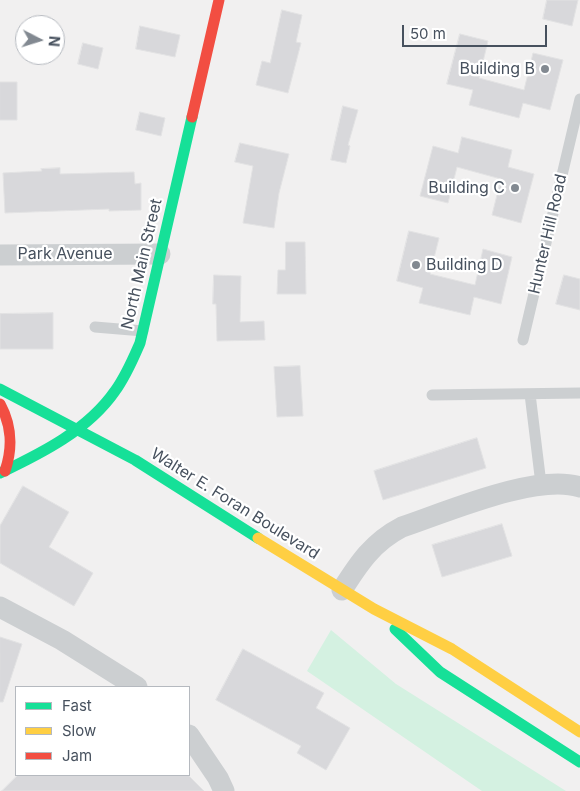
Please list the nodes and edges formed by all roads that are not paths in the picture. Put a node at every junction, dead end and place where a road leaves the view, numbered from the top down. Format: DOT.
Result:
graph roads {
  1 [pos="219,0"];
  2 [pos="580,99"];
  3 [pos="160,254"];
  4 [pos="0,255"];
  5 [pos="95,327"];
  6 [pos="143,331"];
  7 [pos="523,340"];
  8 [pos="0,389"];
  9 [pos="530,394"];
  10 [pos="580,394"];
  11 [pos="432,395"];
  12 [pos="0,404"];
  13 [pos="76,430"];
  14 [pos="2,472"];
  15 [pos="541,484"];
  16 [pos="580,487"];
  17 [pos="342,590"];
  18 [pos="0,607"];
  19 [pos="374,609"];
  20 [pos="135,686"];
  21 [pos="580,732"];
  22 [pos="190,736"];
  23 [pos="580,762"];
  24 [pos="224,791"];
  1 -- 3 [label="street, North Main Street"];
  2 -- 7 [label="lane, Hunter Hill Road"];
  3 -- 4 [label="street, Park Avenue"];
  3 -- 6 [label="street, North Main Street"];
  5 -- 6 [label="lane"];
  6 -- 13 [label="street, North Main Street"];
  8 -- 13 [label="street"];
  9 -- 10 [label="lane"];
  9 -- 11 [label="lane"];
  9 -- 15 [label="lane"];
  12 -- 14 [label="street"];
  13 -- 14 [label="street, North Main Street"];
  13 -- 17 [label="street, Walter E. Foran Boulevard"];
  15 -- 16 [label="street"];
  15 -- 17 [label="street"];
  17 -- 19 [label="street, Walter E. Foran Boulevard"];
  18 -- 20 [label="street"];
  19 -- 21 [label="street, Walter E. Foran Boulevard"];
  19 -- 23 [label="street, Walter E. Foran Boulevard"];
  22 -- 24 [label="street"];
}
